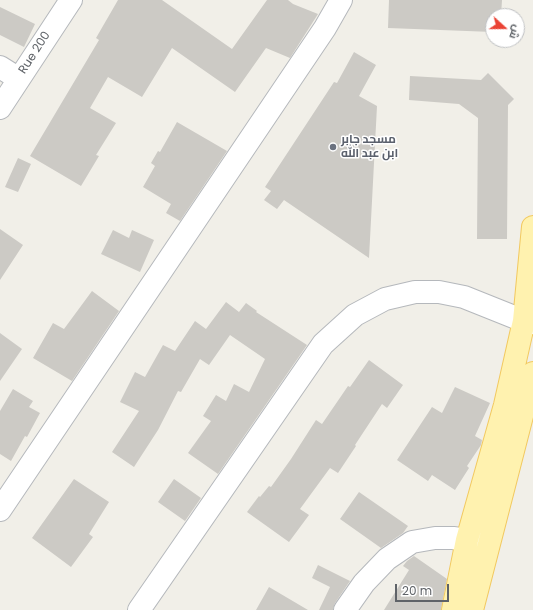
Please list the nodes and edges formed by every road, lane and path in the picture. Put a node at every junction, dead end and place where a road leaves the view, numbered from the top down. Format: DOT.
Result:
graph roads {
  1 [pos="71,0"];
  2 [pos="341,0"];
  3 [pos="0,66"];
  4 [pos="19,79"];
  5 [pos="0,108"];
  6 [pos="533,227"];
  7 [pos="528,322"];
  8 [pos="533,373"];
  9 [pos="528,412"];
  10 [pos="0,510"];
  11 [pos="468,540"];
  12 [pos="488,547"];
  13 [pos="139,610"];
  14 [pos="345,610"];
  15 [pos="453,610"];
  16 [pos="472,610"];
  1 -- 4 [label="street, Rue 200"];
  2 -- 10 [label="street"];
  3 -- 4 [label="street"];
  4 -- 5 [label="street, Rue 200"];
  6 -- 7 [label="main road"];
  7 -- 11 [label="main road"];
  7 -- 13 [label="street"];
  8 -- 9 [label="main road"];
  9 -- 12 [label="main road"];
  11 -- 12 [label="street"];
  11 -- 14 [label="street"];
  11 -- 15 [label="main road"];
  12 -- 16 [label="main road"];
}
